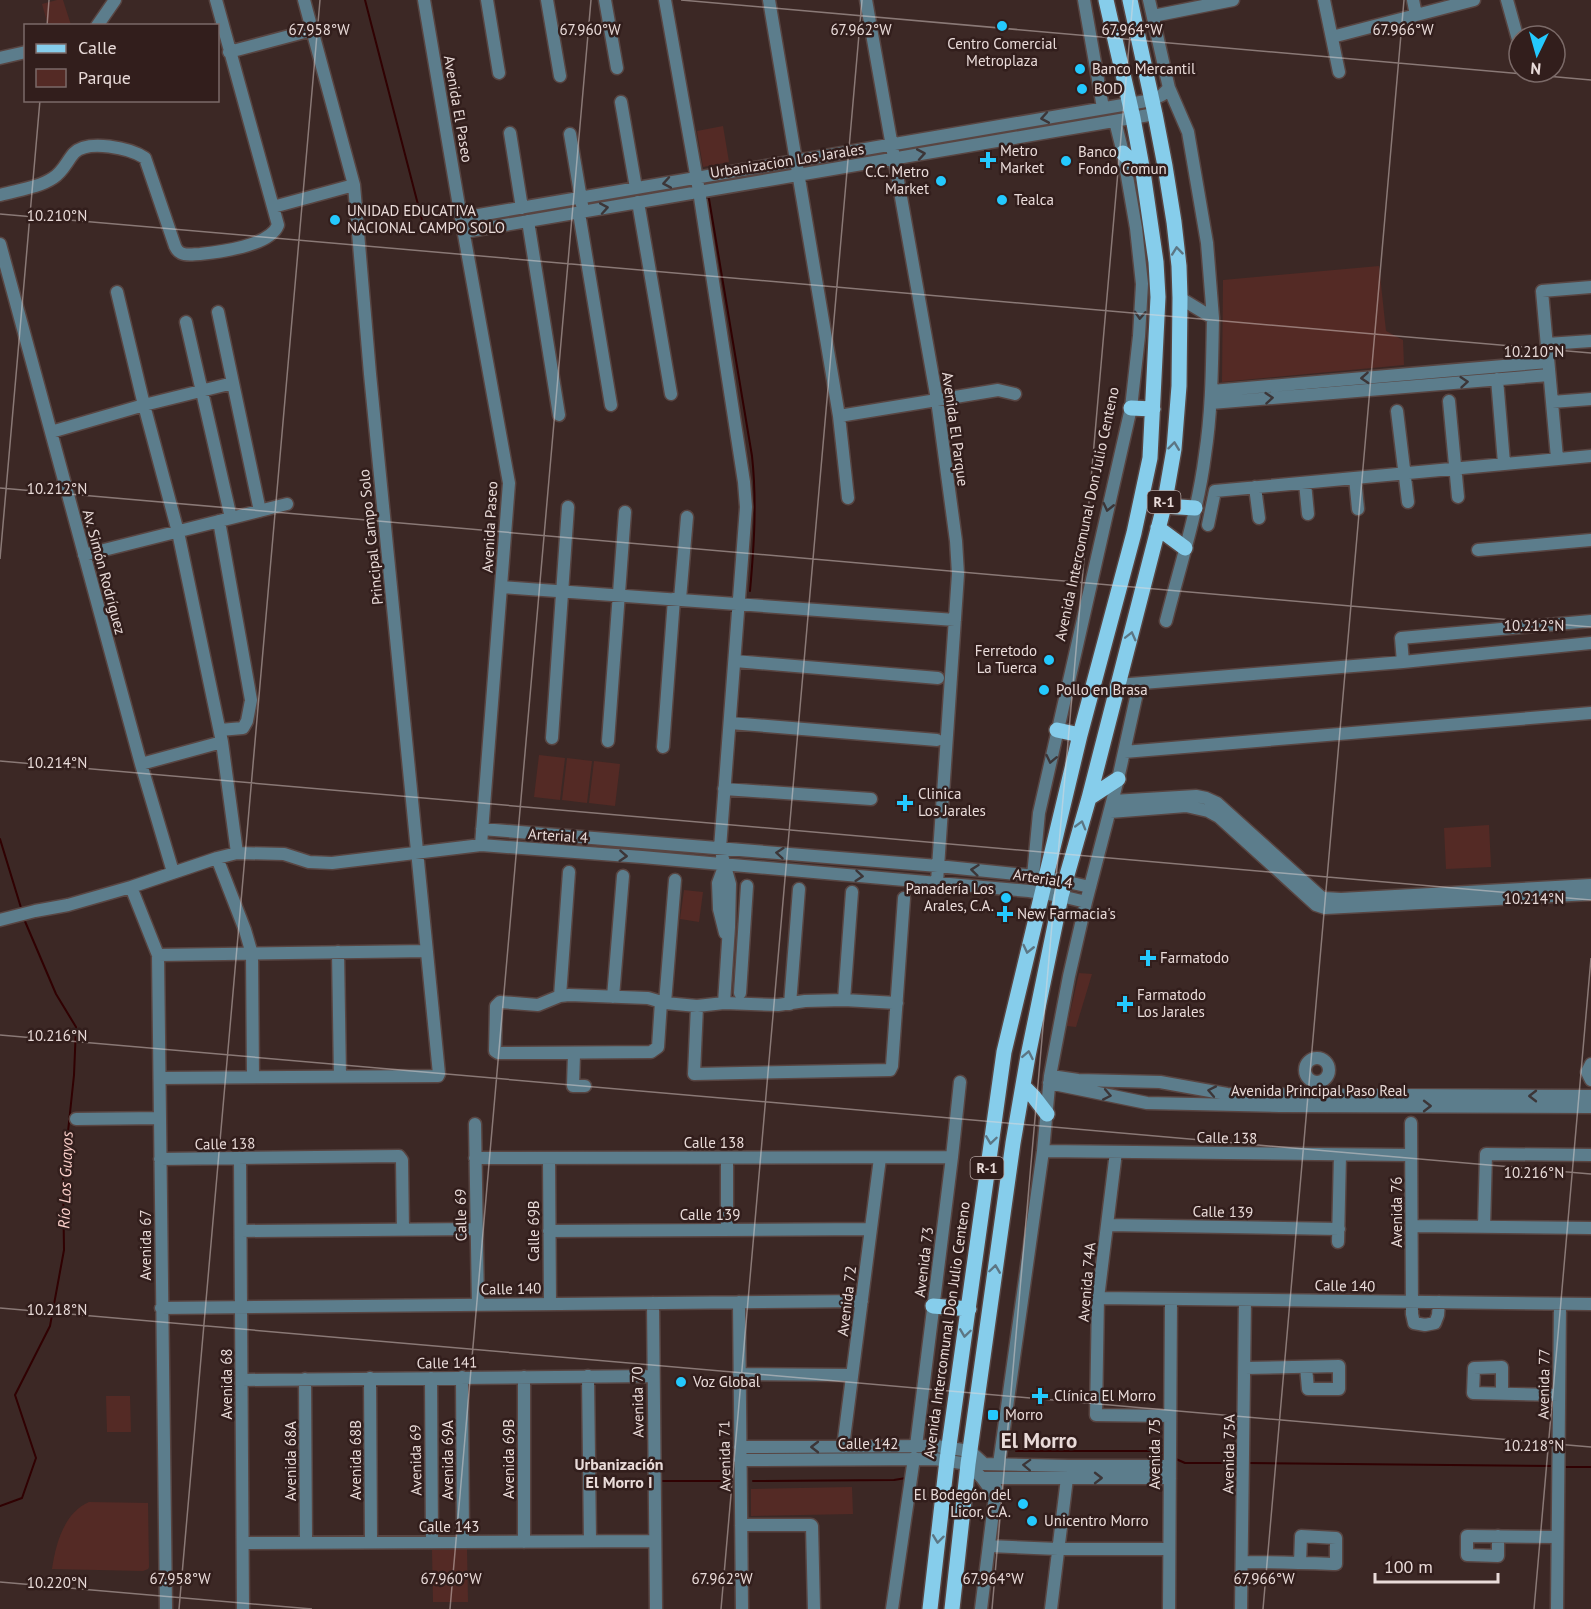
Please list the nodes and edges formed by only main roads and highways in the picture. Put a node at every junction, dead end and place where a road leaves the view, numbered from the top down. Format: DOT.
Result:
graph roads {
  1 [pos="1106,0"];
  2 [pos="1130,0"];
  3 [pos="1123,153"];
  4 [pos="1143,172"];
  5 [pos="1131,408"];
  6 [pos="1153,410"];
  7 [pos="1164,506"];
  8 [pos="1196,508"];
  9 [pos="1158,528"];
  10 [pos="1185,548"];
  11 [pos="1057,730"];
  12 [pos="1080,735"];
  13 [pos="1118,779"];
  14 [pos="1089,798"];
  15 [pos="1023,1086"];
  16 [pos="1047,1114"];
  17 [pos="933,1306"];
  18 [pos="969,1309"];
  19 [pos="930,1609"];
  20 [pos="952,1609"];
  1 -- 4 [label="main road, Avenida Intercomunal Don Julio Centeno / R-1"];
  7 -- 2 [label="main road, R-1, one-way"];
  3 -- 4 [label="main road"];
  4 -- 6 [label="main road, Avenida Intercomunal Don Julio Centeno / R-1"];
  5 -- 6 [label="main road"];
  6 -- 12 [label="main road, Avenida Intercomunal Don Julio Centeno / R-1"];
  7 -- 8 [label="main road"];
  7 -- 9 [label="main road, R-1"];
  9 -- 10 [label="main road"];
  14 -- 9 [label="main road, R-1, one-way"];
  11 -- 12 [label="main road"];
  12 -- 18 [label="main road, Avenida Intercomunal Don Julio Centeno / R-1, one-way"];
  13 -- 14 [label="main road"];
  15 -- 14 [label="main road, R-1, one-way"];
  15 -- 16 [label="main road"];
  20 -- 15 [label="main road, R-1, one-way"];
  17 -- 18 [label="main road"];
  18 -- 19 [label="main road, Avenida Intercomunal Don Julio Centeno / R-1, one-way"];
}
